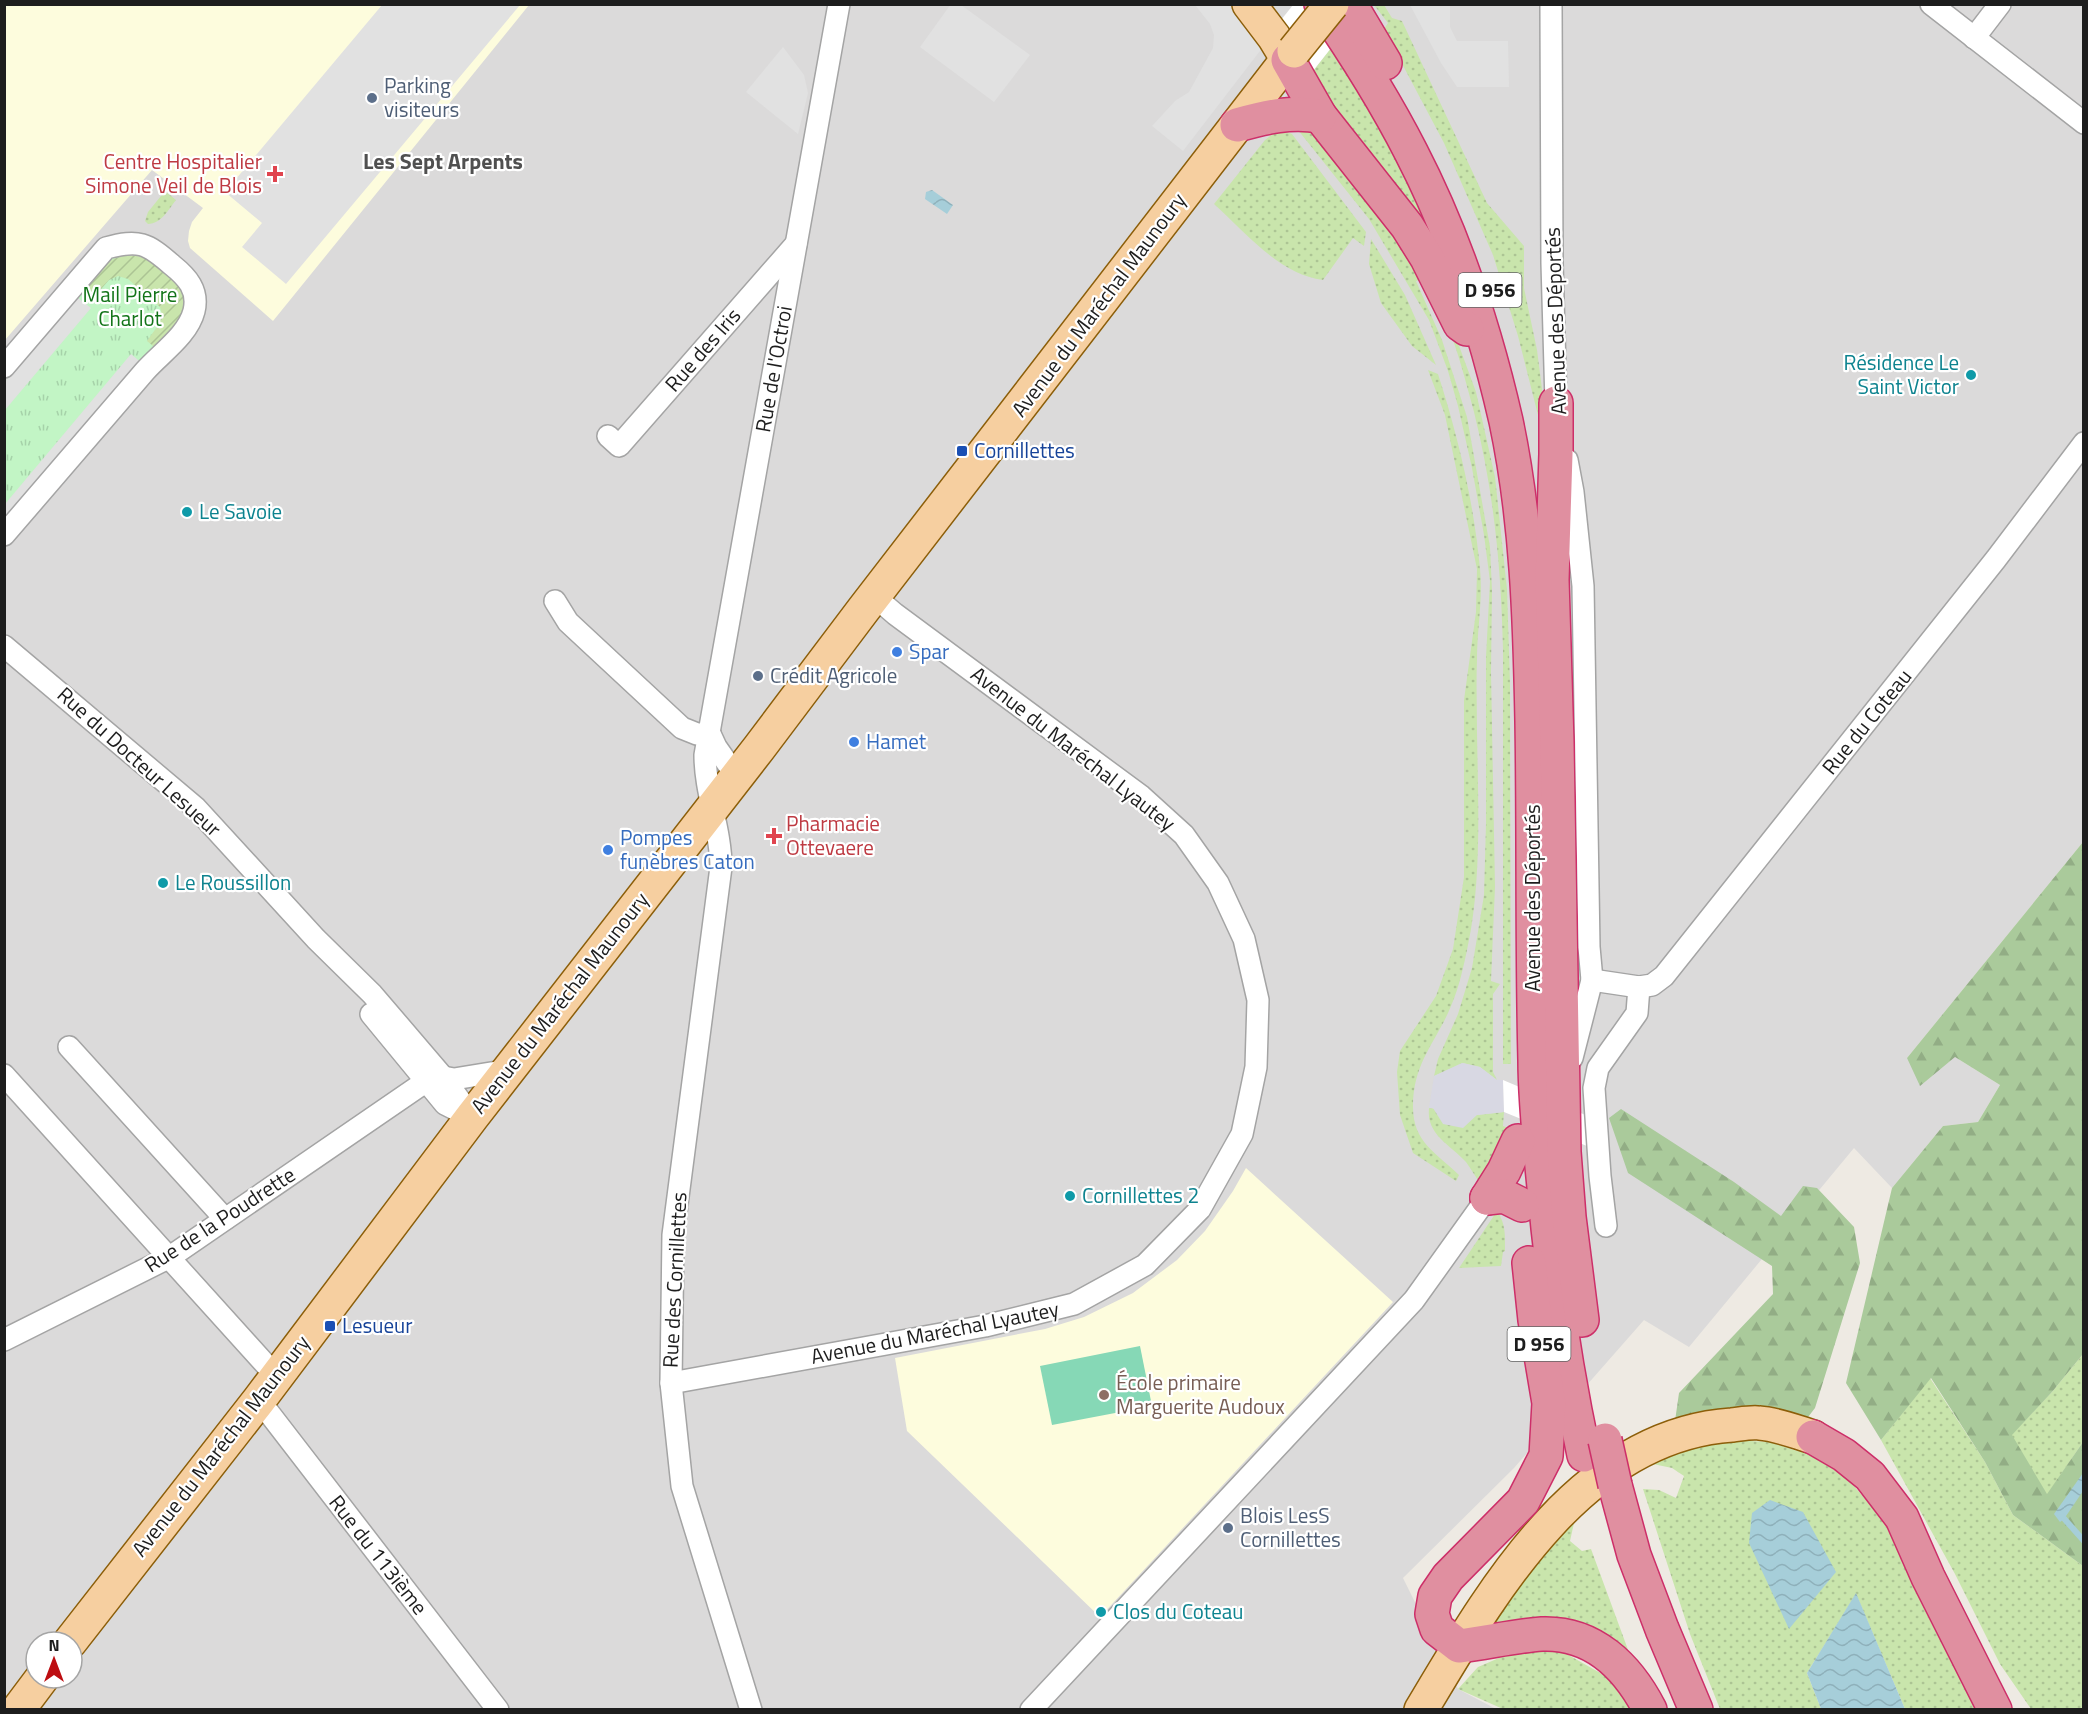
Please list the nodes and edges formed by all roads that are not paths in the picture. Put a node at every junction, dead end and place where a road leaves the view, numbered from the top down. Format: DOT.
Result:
graph roads {
  1 [pos="839,4"];
  2 [pos="1249,4"];
  3 [pos="1321,4"];
  4 [pos="1332,4"];
  5 [pos="1350,4"];
  6 [pos="1551,4"];
  7 [pos="1931,4"];
  8 [pos="2000,4"];
  9 [pos="1974,38"];
  10 [pos="1291,56"];
  11 [pos="1320,116"];
  12 [pos="2084,123"];
  13 [pos="1237,125"];
  14 [pos="796,244"];
  15 [pos="1486,342"];
  16 [pos="4,367"];
  17 [pos="1556,403"];
  18 [pos="608,436"];
  19 [pos="2084,443"];
  20 [pos="4,535"];
  21 [pos="1552,580"];
  22 [pos="874,596"];
  23 [pos="555,601"];
  24 [pos="4,646"];
  25 [pos="710,734"];
  26 [pos="736,777"];
  27 [pos="712,807"];
  28 [pos="1592,980"];
  29 [pos="1639,987"];
  30 [pos="69,1047"];
  31 [pos="508,1070"];
  32 [pos="4,1075"];
  33 [pos="434,1079"];
  34 [pos="1540,1108"];
  35 [pos="472,1117"];
  36 [pos="1487,1198"];
  37 [pos="1522,1205"];
  38 [pos="225,1219"];
  39 [pos="1606,1226"];
  40 [pos="170,1257"];
  41 [pos="4,1340"];
  42 [pos="671,1383"];
  43 [pos="267,1388"];
  44 [pos="1812,1437"];
  45 [pos="1605,1492"];
  46 [pos="79,1630"];
  47 [pos="1459,1647"];
  48 [pos="33,1690"];
  49 [pos="18,1710"];
  50 [pos="498,1710"];
  51 [pos="751,1710"];
  52 [pos="1031,1710"];
  53 [pos="1421,1710"];
  54 [pos="1650,1710"];
  55 [pos="1671,1710"];
  56 [pos="1696,1710"];
  57 [pos="1995,1710"];
  1 -- 14 [label="street, Rue de l'Octroi"];
  2 -- 10 [label="main road, D 956"];
  3 -- 15 [label="highway, D 956"];
  4 -- 10 [label="main road, Avenue du Maréchal Maunoury, bridge"];
  5 -- 21 [label="highway, D 956"];
  6 -- 17 [label="street, Avenue des Déportés"];
  7 -- 9 [label="street"];
  8 -- 9 [label="street"];
  9 -- 12 [label="street"];
  10 -- 11 [label="highway, D 956"];
  10 -- 13 [label="main road, Avenue du Maréchal Maunoury"];
  11 -- 13 [label="highway"];
  11 -- 15 [label="highway, D 956"];
  13 -- 22 [label="main road, Avenue du Maréchal Maunoury"];
  14 -- 18 [label="street, Rue des Iris"];
  14 -- 25 [label="street, Rue de l'Octroi"];
  15 -- 34 [label="highway, Avenue des Déportés / D 956"];
  16 -- 20 [label="street"];
  17 -- 21 [label="highway"];
  17 -- 28 [label="street, Avenue des Déportés"];
  19 -- 29 [label="street, Rue du Coteau"];
  21 -- 34 [label="highway, Avenue des Déportés / D 956"];
  22 -- 26 [label="main road, Avenue du Maréchal Maunoury"];
  22 -- 42 [label="street, Avenue du Maréchal Lyautey"];
  23 -- 25 [label="street"];
  24 -- 33 [label="street, Rue du Docteur Lesueur"];
  25 -- 26 [label="street"];
  25 -- 27 [label="street, Rue de l'Octroi"];
  26 -- 27 [label="main road, Avenue du Maréchal Maunoury"];
  27 -- 31 [label="main road, Avenue du Maréchal Maunoury"];
  27 -- 42 [label="street, Rue des Cornillettes"];
  28 -- 29 [label="street"];
  28 -- 34 [label="street, Avenue des Déportés"];
  29 -- 39 [label="street"];
  30 -- 38 [label="street"];
  31 -- 33 [label="street"];
  31 -- 35 [label="main road, Avenue du Maréchal Maunoury"];
  32 -- 40 [label="street, Rue du 113ième"];
  33 -- 35 [label="street, Rue du Docteur Lesueur"];
  33 -- 38 [label="street, Rue de la Poudrette"];
  34 -- 36 [label="highway"];
  34 -- 37 [label="highway, D 956"];
  34 -- 45 [label="highway, Avenue des Déportés / D 956, bridge"];
  35 -- 43 [label="main road, Avenue du Maréchal Maunoury"];
  36 -- 37 [label="highway"];
  36 -- 52 [label="street"];
  37 -- 47 [label="highway, D 956"];
  38 -- 40 [label="street, Rue de la Poudrette"];
  40 -- 41 [label="street, Rue de la Poudrette"];
  40 -- 43 [label="street, Rue du 113ième"];
  42 -- 51 [label="street, Rue des Cornillettes"];
  43 -- 46 [label="main road, Avenue du Maréchal Maunoury"];
  43 -- 50 [label="street, Rue du 113ième"];
  44 -- 47 [label="main road"];
  44 -- 57 [label="highway"];
  45 -- 55 [label="highway, D 956"];
  45 -- 56 [label="highway, D 956"];
  47 -- 53 [label="main road"];
  47 -- 54 [label="highway"];
  48 -- 49 [label="main road"];
}
